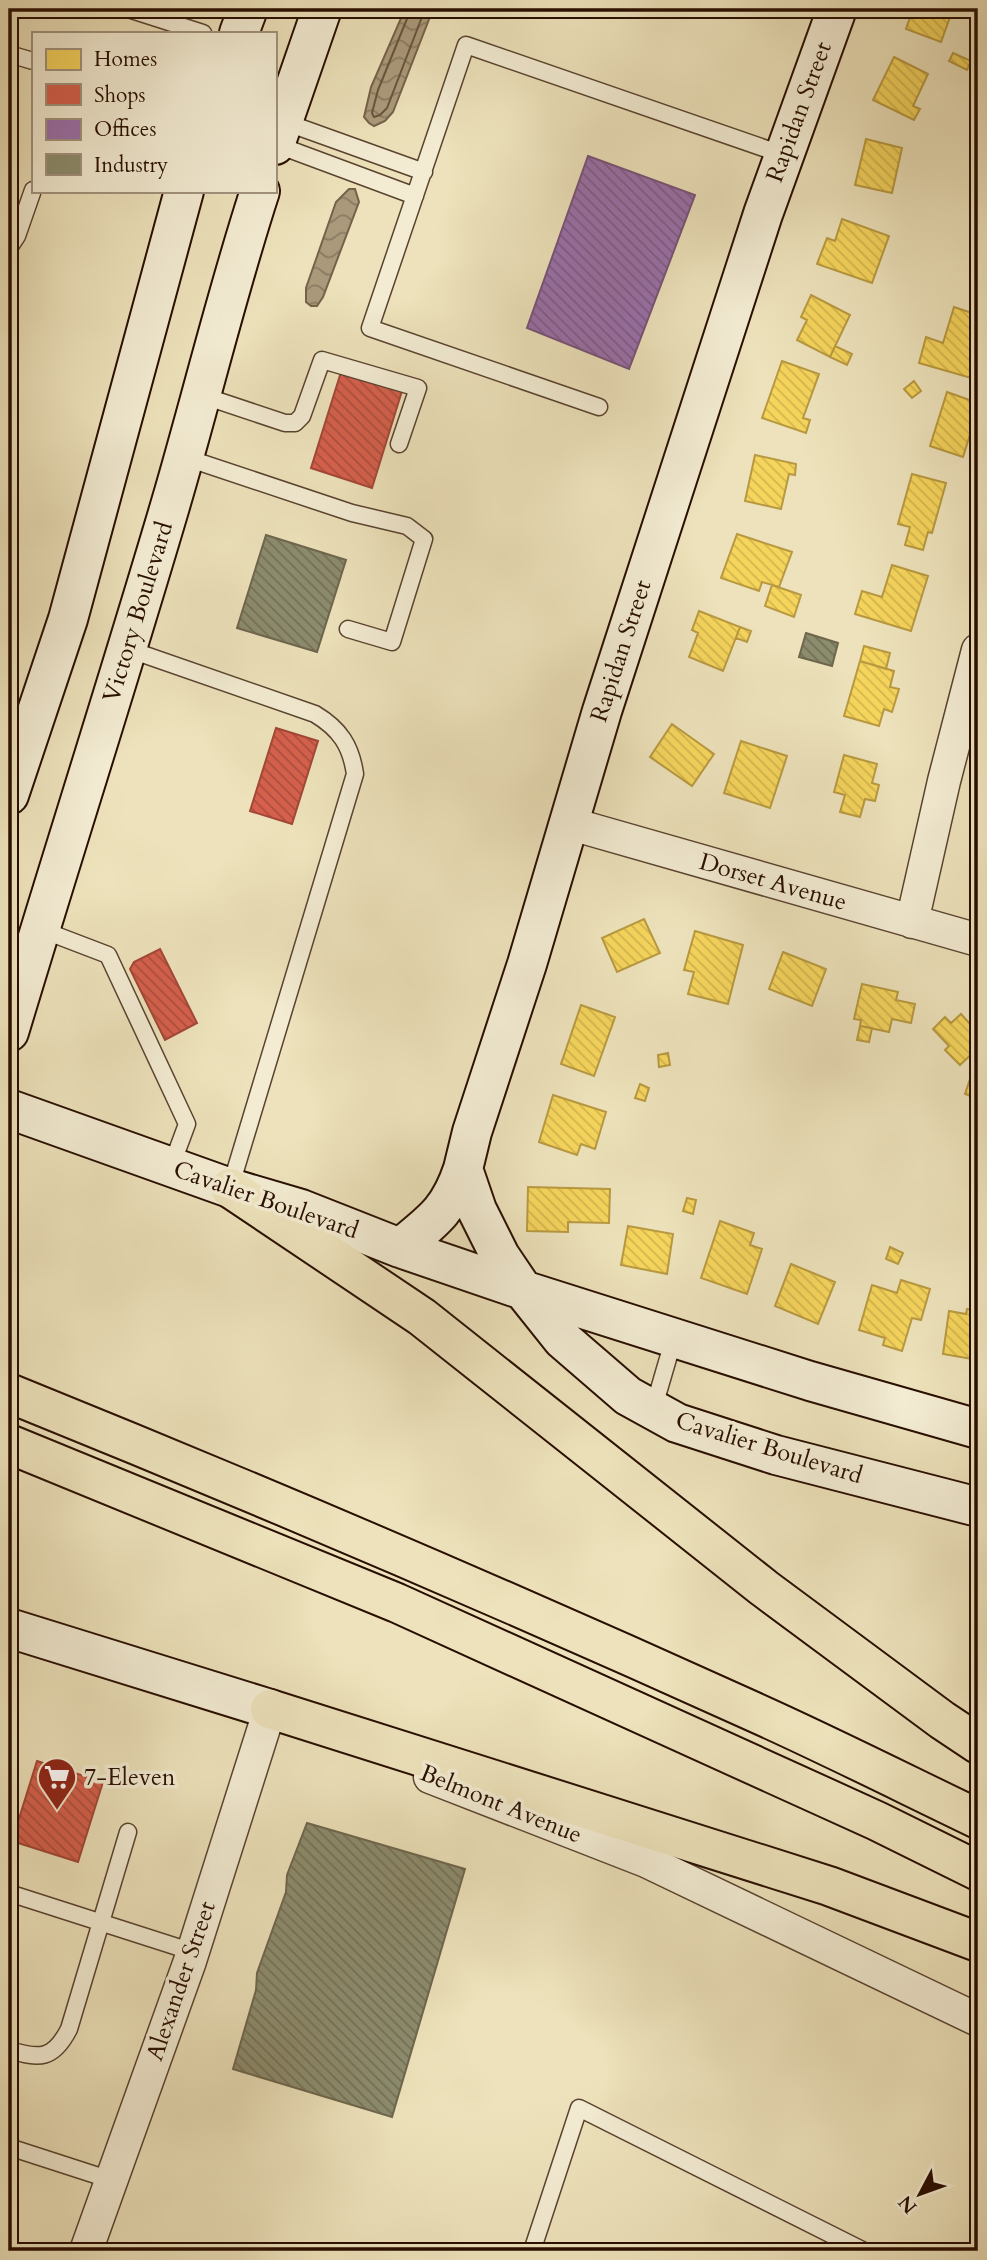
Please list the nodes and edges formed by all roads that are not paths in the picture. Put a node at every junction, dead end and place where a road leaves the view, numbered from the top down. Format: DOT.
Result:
graph roads {
  1 [pos="128,9"];
  2 [pos="248,9"];
  3 [pos="322,9"];
  4 [pos="837,9"];
  5 [pos="200,32"];
  6 [pos="239,32"];
  7 [pos="9,54"];
  8 [pos="32,61"];
  9 [pos="277,137"];
  10 [pos="784,155"];
  11 [pos="424,172"];
  12 [pos="32,192"];
  13 [pos="184,192"];
  14 [pos="260,192"];
  15 [pos="415,196"];
  16 [pos="9,248"];
  17 [pos="201,395"];
  18 [pos="599,407"];
  19 [pos="399,444"];
  20 [pos="184,457"];
  21 [pos="348,629"];
  22 [pos="128,649"];
  23 [pos="978,650"];
  24 [pos="9,795"];
  25 [pos="568,823"];
  26 [pos="912,922"];
  27 [pos="40,929"];
  28 [pos="978,940"];
  29 [pos="9,1032"];
  30 [pos="9,1109"];
  31 [pos="171,1167"];
  32 [pos="463,1169"];
  33 [pos="230,1188"];
  34 [pos="400,1248"];
  35 [pos="523,1290"];
  36 [pos="674,1338"];
  37 [pos="9,1393"];
  38 [pos="653,1410"];
  39 [pos="978,1429"];
  40 [pos="9,1444"];
  41 [pos="978,1507"];
  42 [pos="12,1633"];
  43 [pos="270,1709"];
  44 [pos="978,1744"];
  45 [pos="978,1819"];
  46 [pos="128,1832"];
  47 [pos="978,1871"];
  48 [pos="9,1893"];
  49 [pos="100,1923"];
  50 [pos="978,1942"];
  51 [pos="193,1952"];
  52 [pos="978,2020"];
  53 [pos="9,2050"];
  54 [pos="9,2147"];
  55 [pos="111,2180"];
  56 [pos="86,2251"];
  57 [pos="532,2251"];
  58 [pos="864,2251"];
  1 -- 5 [label="lane"];
  2 -- 6 [label="main road"];
  3 -- 9 [label="main road"];
  4 -- 10 [label="main road, Rapidan Street"];
  7 -- 8 [label="lane"];
  9 -- 11 [label="lane"];
  9 -- 15 [label="lane"];
  10 -- 11 [label="lane"];
  10 -- 25 [label="main road, Rapidan Street"];
  11 -- 15 [label="lane"];
  12 -- 16 [label="lane"];
  13 -- 24 [label="main road"];
  14 -- 17 [label="main road, Victory Boulevard"];
  15 -- 18 [label="lane"];
  17 -- 19 [label="lane"];
  17 -- 20 [label="main road, Victory Boulevard"];
  20 -- 21 [label="lane"];
  20 -- 22 [label="main road, Victory Boulevard"];
  22 -- 27 [label="main road, Victory Boulevard"];
  22 -- 33 [label="lane"];
  23 -- 26 [label="street"];
  25 -- 26 [label="street, Dorset Avenue"];
  25 -- 32 [label="main road, Rapidan Street"];
  26 -- 28 [label="street, Dorset Avenue"];
  27 -- 29 [label="main road, Victory Boulevard"];
  27 -- 31 [label="lane"];
  30 -- 31 [label="main road, Cavalier Boulevard"];
  31 -- 33 [label="main road, Cavalier Boulevard"];
  32 -- 34 [label="main road, Rapidan Street"];
  32 -- 35 [label="main road"];
  33 -- 34 [label="main road, Cavalier Boulevard"];
  33 -- 44 [label="highway"];
  34 -- 35 [label="main road, Cavalier Boulevard"];
  35 -- 36 [label="main road, Cavalier Boulevard"];
  35 -- 38 [label="main road, Cavalier Boulevard"];
  36 -- 38 [label="lane"];
  36 -- 39 [label="main road, Cavalier Boulevard"];
  37 -- 45 [label="highway"];
  38 -- 41 [label="main road, Cavalier Boulevard"];
  40 -- 47 [label="highway"];
  42 -- 43 [label="main road, Belmont Avenue"];
  43 -- 50 [label="highway"];
  43 -- 51 [label="street, Alexander Street"];
  43 -- 52 [label="street, Belmont Avenue"];
  46 -- 49 [label="lane"];
  48 -- 49 [label="lane"];
  49 -- 51 [label="lane"];
  49 -- 53 [label="lane"];
  51 -- 55 [label="street, Alexander Street"];
  54 -- 55 [label="lane"];
  55 -- 56 [label="street, Alexander Street"];
  57 -- 58 [label="lane"];
}
